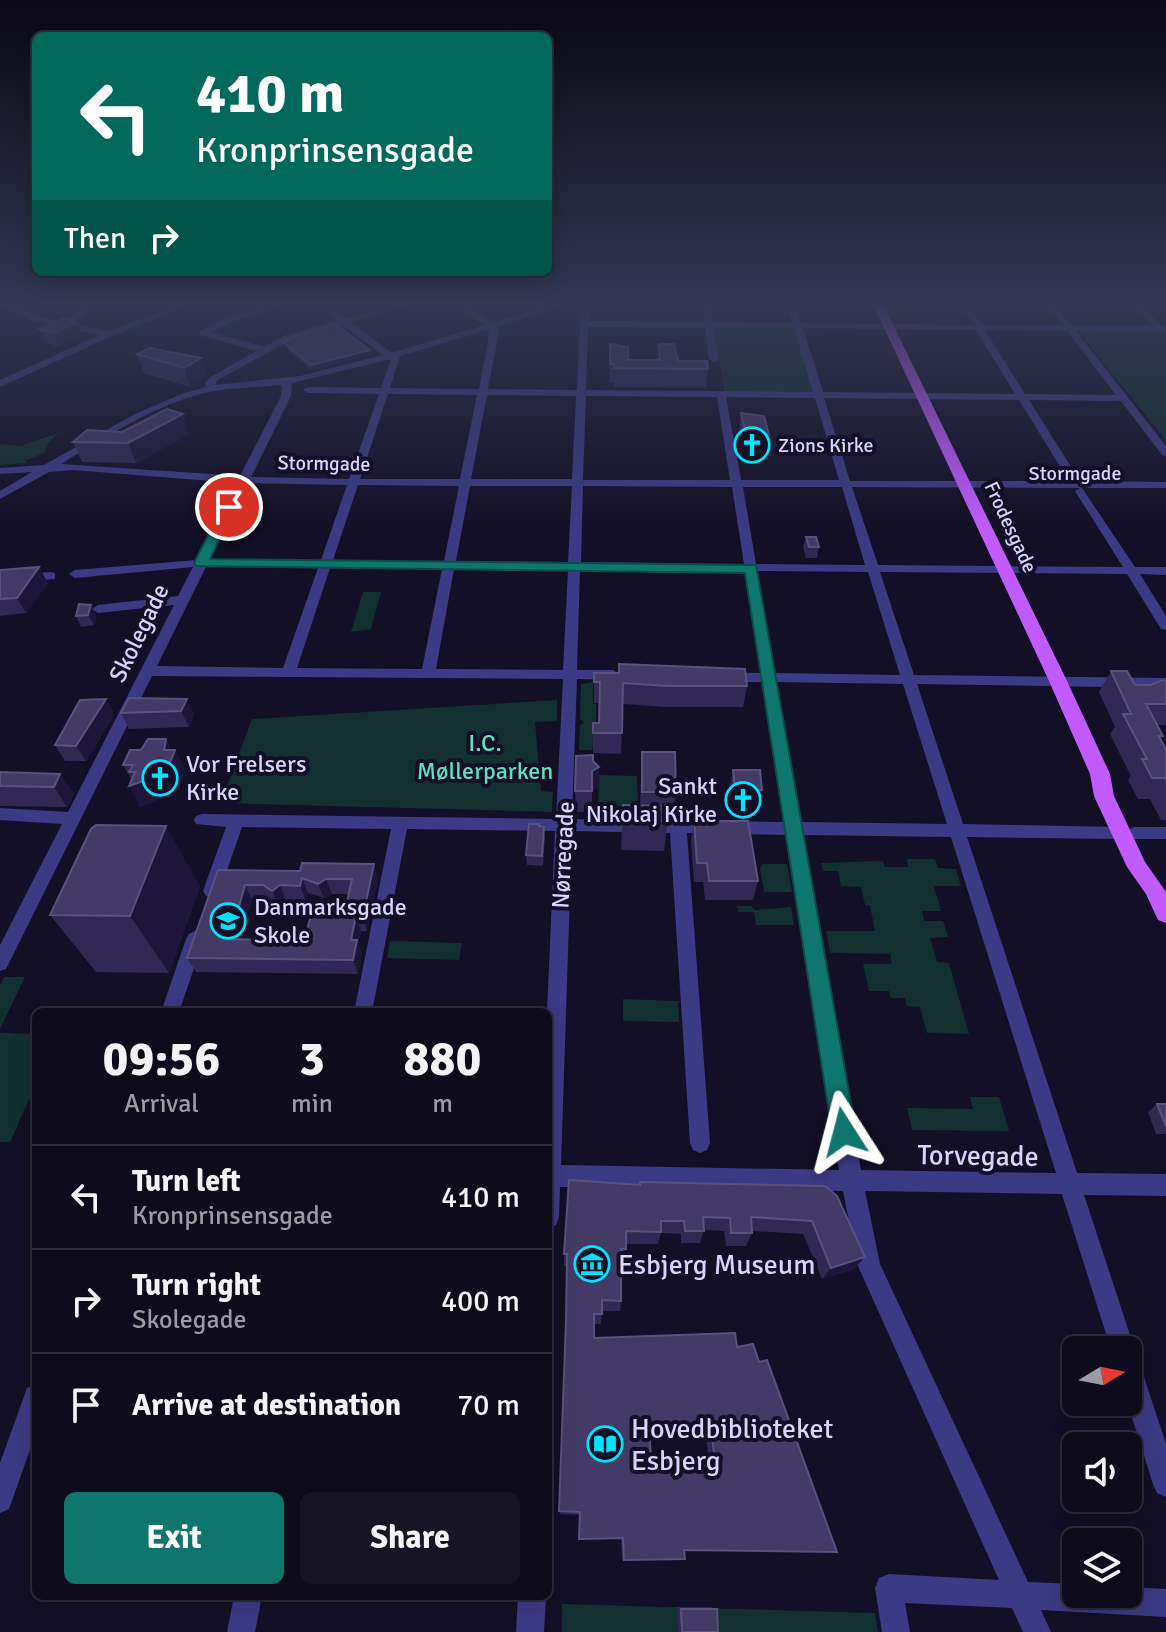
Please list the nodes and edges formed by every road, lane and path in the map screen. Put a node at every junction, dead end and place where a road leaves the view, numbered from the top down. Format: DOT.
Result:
graph roads {
  1 [pos="215,378"];
  2 [pos="298,378"];
  3 [pos="389,378"];
  4 [pos="485,378"];
  5 [pos="582,378"];
  6 [pos="814,378"];
  7 [pos="914,378"];
  8 [pos="1011,378"];
  9 [pos="1108,378"];
  10 [pos="287,381"];
  11 [pos="275,383"];
  12 [pos="211,389"];
  13 [pos="308,390"];
  14 [pos="384,391"];
  15 [pos="482,392"];
  16 [pos="581,393"];
  17 [pos="721,394"];
  18 [pos="820,395"];
  19 [pos="923,396"];
  20 [pos="1023,397"];
  21 [pos="1123,398"];
  22 [pos="277,410"];
  23 [pos="1166,453"];
  24 [pos="54,467"];
  25 [pos="0,471"];
  26 [pos="243,480"];
  27 [pos="354,482"];
  28 [pos="465,482"];
  29 [pos="579,483"];
  30 [pos="736,485"];
  31 [pos="846,486"];
  32 [pos="966,488"];
  33 [pos="1079,488"];
  34 [pos="1166,488"];
  35 [pos="0,496"];
  36 [pos="201,563"];
  37 [pos="325,564"];
  38 [pos="449,565"];
  39 [pos="575,566"];
  40 [pos="751,568"];
  41 [pos="875,569"];
  42 [pos="1005,570"];
  43 [pos="1132,571"];
  44 [pos="1166,571"];
  45 [pos="75,574"];
  46 [pos="51,576"];
  47 [pos="0,580"];
  48 [pos="182,600"];
  49 [pos="98,609"];
  50 [pos="1166,626"];
  51 [pos="147,671"];
  52 [pos="289,671"];
  53 [pos="428,672"];
  54 [pos="571,674"];
  55 [pos="627,675"];
  56 [pos="705,677"];
  57 [pos="767,678"];
  58 [pos="910,679"];
  59 [pos="1058,681"];
  60 [pos="1166,683"];
  61 [pos="0,814"];
  62 [pos="74,818"];
  63 [pos="202,820"];
  64 [pos="236,820"];
  65 [pos="400,823"];
  66 [pos="565,824"];
  67 [pos="678,826"];
  68 [pos="793,828"];
  69 [pos="959,831"];
  70 [pos="1128,833"];
  71 [pos="1166,833"];
  72 [pos="1166,914"];
  73 [pos="0,963"];
  74 [pos="171,1008"];
  75 [pos="364,1008"];
  76 [pos="552,1129"];
  77 [pos="700,1143"];
  78 [pos="552,1176"];
  79 [pos="852,1182"];
  80 [pos="1069,1184"];
  81 [pos="1166,1185"];
  82 [pos="1118,1336"];
  83 [pos="32,1408"];
  84 [pos="1142,1409"];
  85 [pos="1166,1484"];
  86 [pos="0,1500"];
  87 [pos="1020,1594"];
  88 [pos="247,1600"];
  89 [pos="532,1600"];
  90 [pos="1166,1603"];
  91 [pos="241,1632"];
  92 [pos="530,1632"];
  93 [pos="896,1632"];
  94 [pos="1037,1632"];
  1 -- 12 [label="street"];
  2 -- 10 [label="street"];
  3 -- 14 [label="street"];
  4 -- 15 [label="street"];
  5 -- 16 [label="street, Nørregade"];
  6 -- 18 [label="street"];
  7 -- 19 [label="main road, Frodesgade"];
  8 -- 20 [label="street"];
  9 -- 21 [label="street"];
  10 -- 11 [label="street"];
  10 -- 22 [label="street, Skolegade"];
  11 -- 12 [label="street"];
  11 -- 22 [label="street"];
  12 -- 24 [label="street"];
  13 -- 14 [label="street"];
  14 -- 15 [label="street"];
  14 -- 27 [label="street"];
  15 -- 16 [label="street"];
  15 -- 28 [label="street"];
  16 -- 17 [label="street"];
  16 -- 29 [label="street, Nørregade"];
  17 -- 18 [label="street"];
  17 -- 30 [label="street"];
  18 -- 19 [label="street"];
  18 -- 31 [label="street"];
  19 -- 20 [label="street"];
  19 -- 32 [label="main road, Frodesgade"];
  20 -- 21 [label="street"];
  20 -- 33 [label="street"];
  21 -- 23 [label="street"];
  22 -- 26 [label="street, Skolegade"];
  24 -- 25 [label="street, Stormgade"];
  24 -- 26 [label="street, Stormgade"];
  24 -- 35 [label="street"];
  26 -- 27 [label="street, Stormgade"];
  26 -- 36 [label="street, Skolegade"];
  27 -- 28 [label="street, Stormgade"];
  27 -- 37 [label="street"];
  28 -- 29 [label="street, Stormgade"];
  28 -- 38 [label="street"];
  29 -- 30 [label="street, Stormgade"];
  29 -- 39 [label="street, Nørregade"];
  30 -- 31 [label="street, Stormgade"];
  30 -- 40 [label="street"];
  31 -- 32 [label="street, Stormgade"];
  31 -- 41 [label="street"];
  32 -- 33 [label="street, Stormgade"];
  32 -- 42 [label="main road, Frodesgade"];
  33 -- 34 [label="street, Stormgade"];
  33 -- 43 [label="street"];
  36 -- 37 [label="street"];
  36 -- 45 [label="street"];
  36 -- 48 [label="street, Skolegade"];
  37 -- 38 [label="street"];
  37 -- 52 [label="street"];
  38 -- 39 [label="street"];
  38 -- 53 [label="street"];
  39 -- 40 [label="street"];
  39 -- 54 [label="street, Nørregade"];
  40 -- 41 [label="street"];
  40 -- 57 [label="street"];
  41 -- 42 [label="street"];
  41 -- 58 [label="street"];
  42 -- 43 [label="street"];
  42 -- 59 [label="main road, Frodesgade"];
  43 -- 44 [label="street"];
  43 -- 50 [label="street"];
  46 -- 47 [label="street"];
  48 -- 49 [label="street"];
  48 -- 51 [label="street, Skolegade"];
  51 -- 52 [label="street"];
  51 -- 62 [label="street, Skolegade"];
  52 -- 53 [label="street"];
  53 -- 54 [label="street"];
  54 -- 55 [label="street"];
  54 -- 66 [label="street, Nørregade"];
  56 -- 57 [label="street"];
  57 -- 58 [label="street"];
  57 -- 68 [label="street"];
  58 -- 59 [label="street"];
  58 -- 69 [label="street"];
  59 -- 60 [label="street"];
  59 -- 70 [label="main road, Frodesgade"];
  61 -- 62 [label="street"];
  62 -- 73 [label="street, Skolegade"];
  63 -- 64 [label="street"];
  64 -- 65 [label="street"];
  64 -- 74 [label="street"];
  65 -- 66 [label="street"];
  65 -- 75 [label="street"];
  66 -- 67 [label="street"];
  66 -- 76 [label="street, Nørregade"];
  67 -- 68 [label="street"];
  67 -- 77 [label="street"];
  68 -- 69 [label="street"];
  68 -- 79 [label="street"];
  69 -- 70 [label="street"];
  69 -- 80 [label="street"];
  70 -- 71 [label="street"];
  70 -- 72 [label="main road, Frodesgade"];
  78 -- 79 [label="street, Torvegade"];
  79 -- 80 [label="street, Torvegade"];
  79 -- 87 [label="street"];
  80 -- 81 [label="street, Torvegade"];
  80 -- 82 [label="street"];
  83 -- 86 [label="street"];
  84 -- 85 [label="street"];
  87 -- 90 [label="street"];
  87 -- 93 [label="street"];
  87 -- 94 [label="street"];
  88 -- 91 [label="street"];
  89 -- 92 [label="street"];
}
